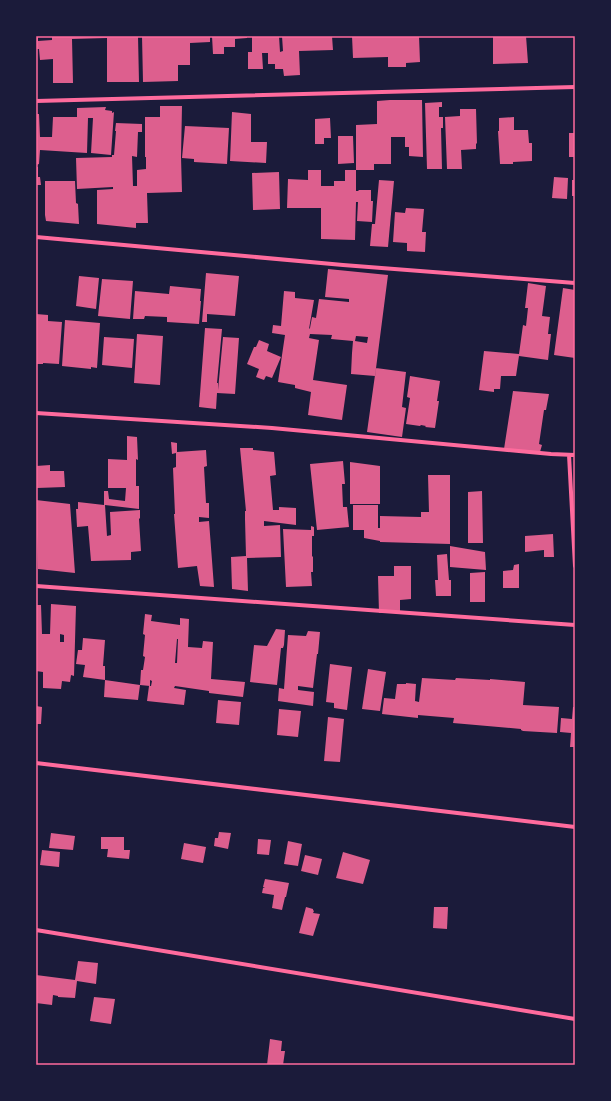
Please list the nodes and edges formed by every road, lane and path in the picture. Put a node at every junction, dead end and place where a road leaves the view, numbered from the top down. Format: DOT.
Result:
graph roads {
  1 [pos="575,87"];
  2 [pos="36,101"];
  3 [pos="36,237"];
  4 [pos="575,283"];
  5 [pos="36,412"];
  6 [pos="569,455"];
  7 [pos="575,455"];
  8 [pos="575,566"];
  9 [pos="36,586"];
  10 [pos="575,625"];
  11 [pos="36,763"];
  12 [pos="575,827"];
  13 [pos="36,930"];
  14 [pos="575,1019"];
  1 -- 2 [label="street"];
  3 -- 4 [label="street"];
  5 -- 6 [label="street"];
  6 -- 7 [label="street"];
  6 -- 8 [label="street"];
  9 -- 10 [label="street"];
  11 -- 12 [label="street"];
  13 -- 14 [label="street"];
}
